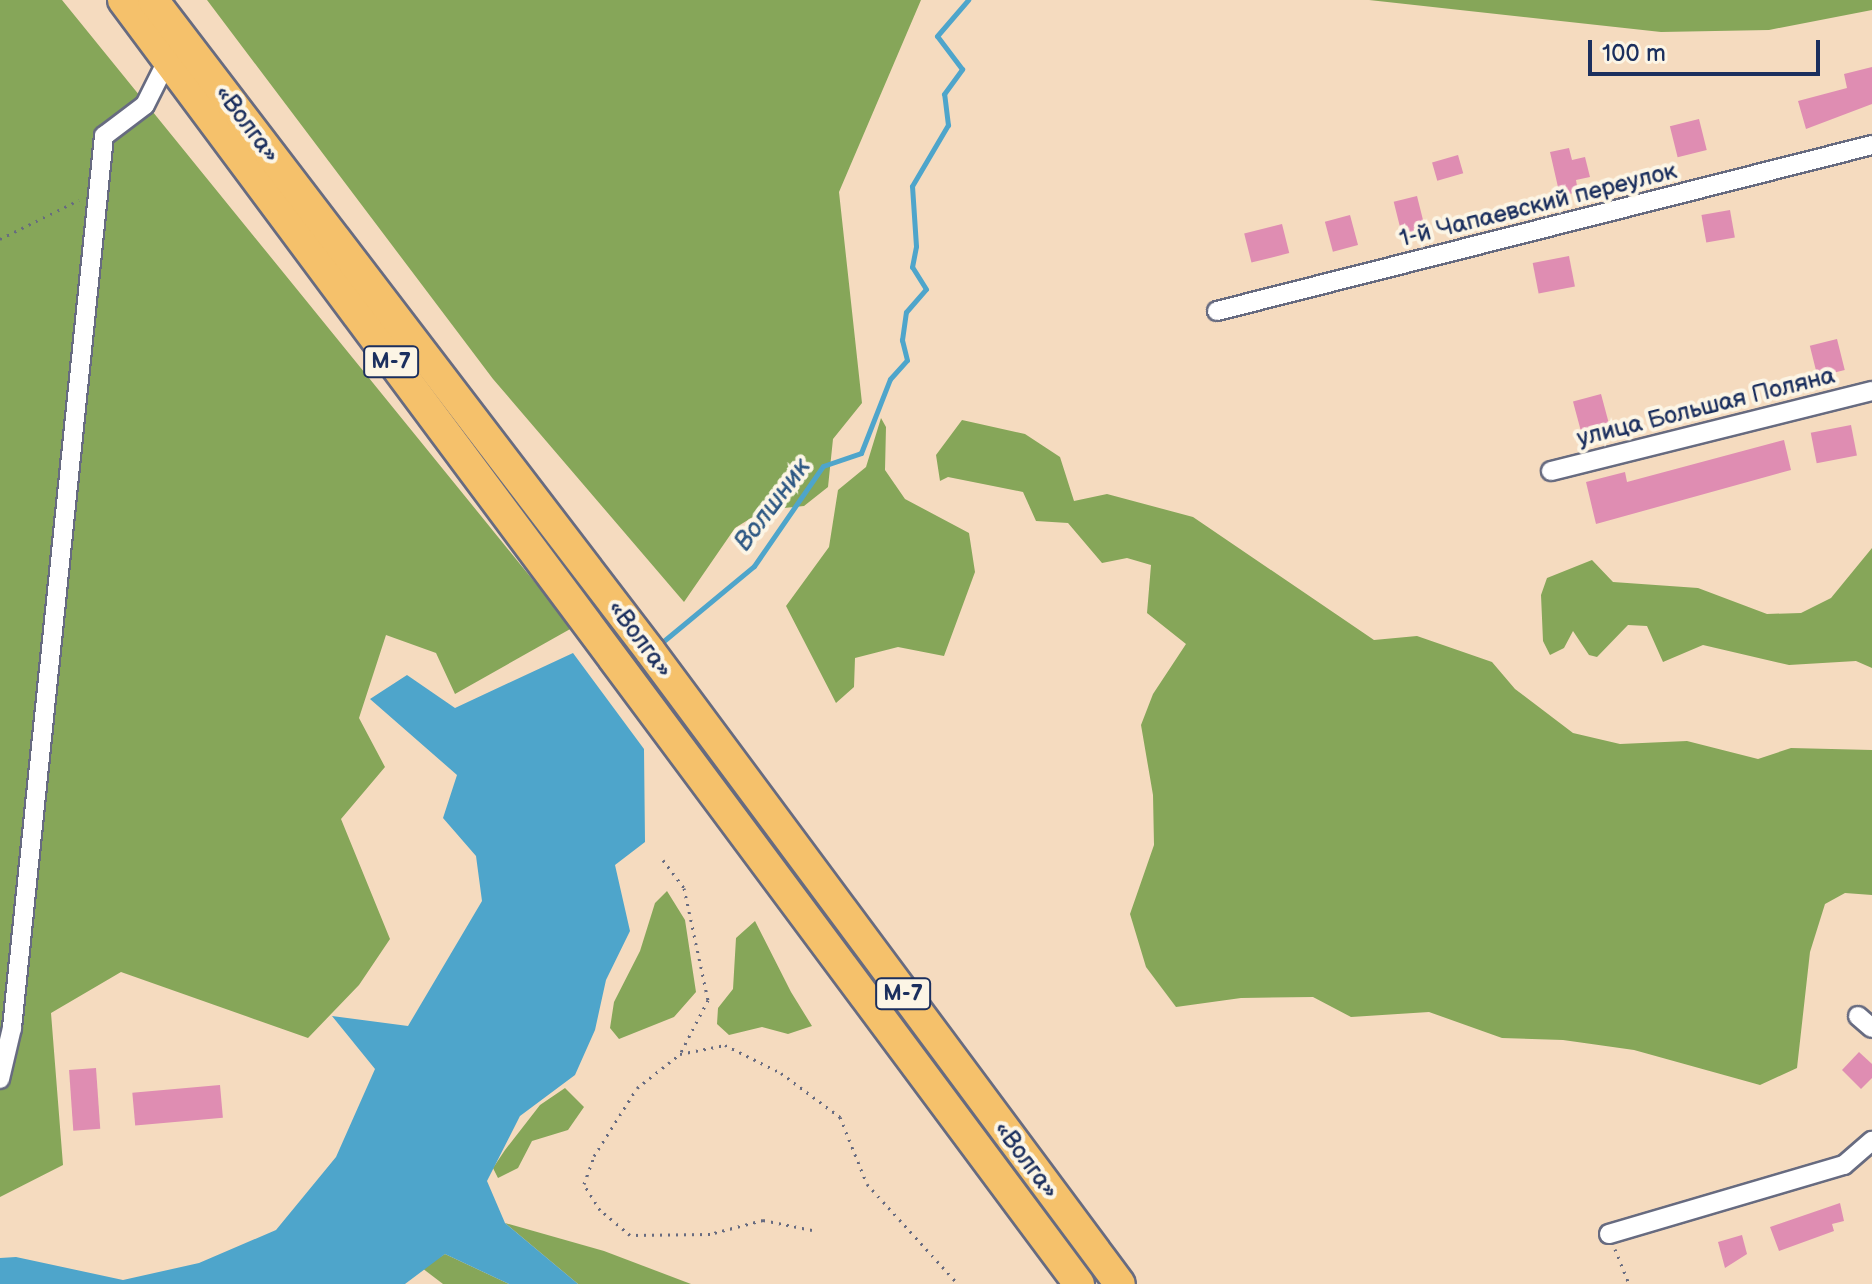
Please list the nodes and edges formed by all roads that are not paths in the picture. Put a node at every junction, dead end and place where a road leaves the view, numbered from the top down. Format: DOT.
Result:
graph roads {
  1 [pos="123,0"];
  2 [pos="153,0"];
  3 [pos="168,59"];
  4 [pos="1872,145"];
  5 [pos="1217,311"];
  6 [pos="1872,391"];
  7 [pos="1551,471"];
  8 [pos="0,1079"];
  9 [pos="1872,1141"];
  10 [pos="1609,1234"];
  11 [pos="1079,1284"];
  12 [pos="1120,1284"];
  1 -- 3 [label="highway, «Волга» / М-7"];
  2 -- 12 [label="highway, «Волга» / М-7"];
  3 -- 8 [label="street"];
  3 -- 11 [label="highway, «Волга» / М-7"];
  4 -- 5 [label="street, 1-й Чапаевский переулок"];
  6 -- 7 [label="street, улица Большая Поляна"];
  9 -- 10 [label="street"];
}
